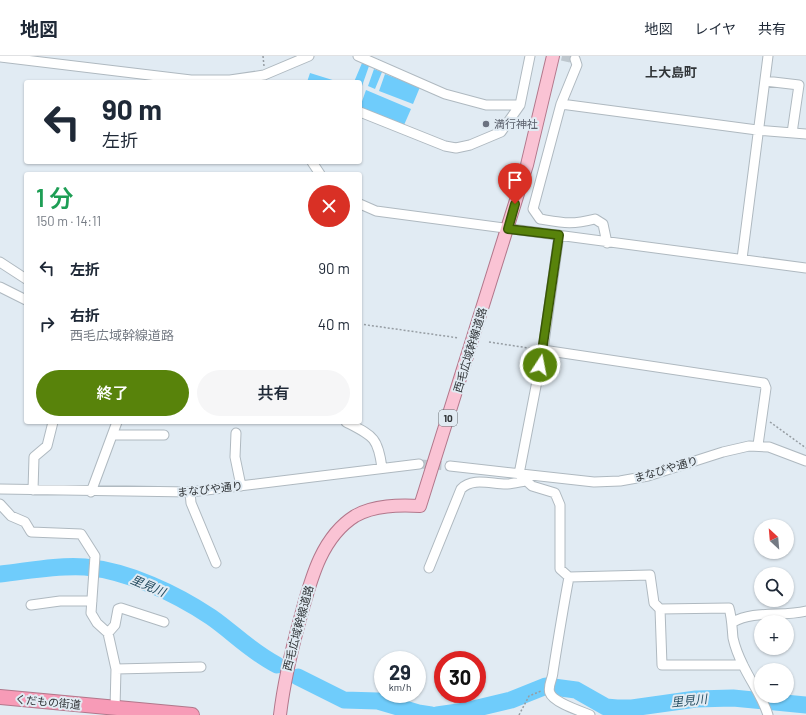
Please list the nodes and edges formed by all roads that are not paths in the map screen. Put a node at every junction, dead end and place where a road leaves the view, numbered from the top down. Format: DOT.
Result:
graph roads {
  1 [pos="309,56"];
  2 [pos="358,56"];
  3 [pos="530,56"];
  4 [pos="553,56"];
  5 [pos="768,56"];
  6 [pos="0,57"];
  7 [pos="575,59"];
  8 [pos="266,78"];
  9 [pos="765,81"];
  10 [pos="561,104"];
  11 [pos="520,105"];
  12 [pos="362,113"];
  13 [pos="757,130"];
  14 [pos="792,132"];
  15 [pos="806,134"];
  16 [pos="362,205"];
  17 [pos="508,229"];
  18 [pos="559,235"];
  19 [pos="607,243"];
  20 [pos="742,259"];
  21 [pos="0,262"];
  22 [pos="806,268"];
  23 [pos="24,278"];
  24 [pos="0,287"];
  25 [pos="24,299"];
  26 [pos="543,350"];
  27 [pos="52,424"];
  28 [pos="116,424"];
  29 [pos="349,424"];
  30 [pos="236,433"];
  31 [pos="164,435"];
  32 [pos="113,436"];
  33 [pos="758,445"];
  34 [pos="806,461"];
  35 [pos="419,464"];
  36 [pos="450,466"];
  37 [pos="382,468"];
  38 [pos="522,477"];
  39 [pos="241,486"];
  40 [pos="0,489"];
  41 [pos="33,490"];
  42 [pos="91,492"];
  43 [pos="190,492"];
  44 [pos="0,504"];
  45 [pos="216,563"];
  46 [pos="429,568"];
  47 [pos="568,577"];
  48 [pos="92,601"];
  49 [pos="31,605"];
  50 [pos="660,609"];
  51 [pos="806,611"];
  52 [pos="164,622"];
  53 [pos="733,622"];
  54 [pos="108,633"];
  55 [pos="743,665"];
  56 [pos="201,667"];
  57 [pos="116,669"];
  58 [pos="0,697"];
  59 [pos="114,708"];
  60 [pos="767,712"];
  61 [pos="192,715"];
  62 [pos="280,715"];
  63 [pos="590,715"];
  1 -- 8 [label="street"];
  2 -- 11 [label="street"];
  3 -- 11 [label="street"];
  4 -- 17 [label="main road, 西毛広域幹線道路 / 10"];
  5 -- 9 [label="street"];
  6 -- 8 [label="street"];
  7 -- 10 [label="street"];
  9 -- 13 [label="street"];
  9 -- 14 [label="street"];
  10 -- 13 [label="street"];
  10 -- 19 [label="street"];
  11 -- 12 [label="street"];
  13 -- 14 [label="street"];
  13 -- 20 [label="street"];
  14 -- 15 [label="street"];
  16 -- 17 [label="street"];
  17 -- 18 [label="street"];
  17 -- 62 [label="main road, 西毛広域幹線道路 / 10"];
  18 -- 19 [label="street"];
  18 -- 26 [label="street"];
  19 -- 20 [label="street"];
  20 -- 22 [label="street"];
  21 -- 23 [label="street"];
  24 -- 25 [label="street"];
  26 -- 33 [label="street"];
  26 -- 38 [label="street"];
  27 -- 41 [label="street"];
  28 -- 32 [label="street"];
  29 -- 37 [label="street"];
  30 -- 39 [label="street"];
  31 -- 32 [label="street"];
  32 -- 42 [label="street"];
  33 -- 34 [label="street, まなびや通り"];
  33 -- 38 [label="street, まなびや通り"];
  35 -- 37 [label="street, まなびや通り"];
  36 -- 38 [label="street, まなびや通り"];
  37 -- 39 [label="street, まなびや通り"];
  38 -- 46 [label="street"];
  38 -- 47 [label="street"];
  39 -- 43 [label="street, まなびや通り"];
  40 -- 41 [label="street, まなびや通り"];
  41 -- 42 [label="street, まなびや通り"];
  42 -- 43 [label="street, まなびや通り"];
  43 -- 45 [label="street"];
  44 -- 48 [label="street"];
  47 -- 50 [label="street"];
  47 -- 63 [label="street"];
  48 -- 49 [label="street"];
  48 -- 54 [label="street"];
  50 -- 53 [label="street"];
  50 -- 55 [label="street"];
  51 -- 53 [label="street"];
  52 -- 54 [label="street"];
  53 -- 55 [label="street"];
  54 -- 57 [label="street"];
  55 -- 60 [label="street"];
  56 -- 57 [label="street"];
  57 -- 59 [label="street"];
  58 -- 59 [label="highway, くだもの街道"];
  59 -- 61 [label="highway, くだもの街道"];
}
